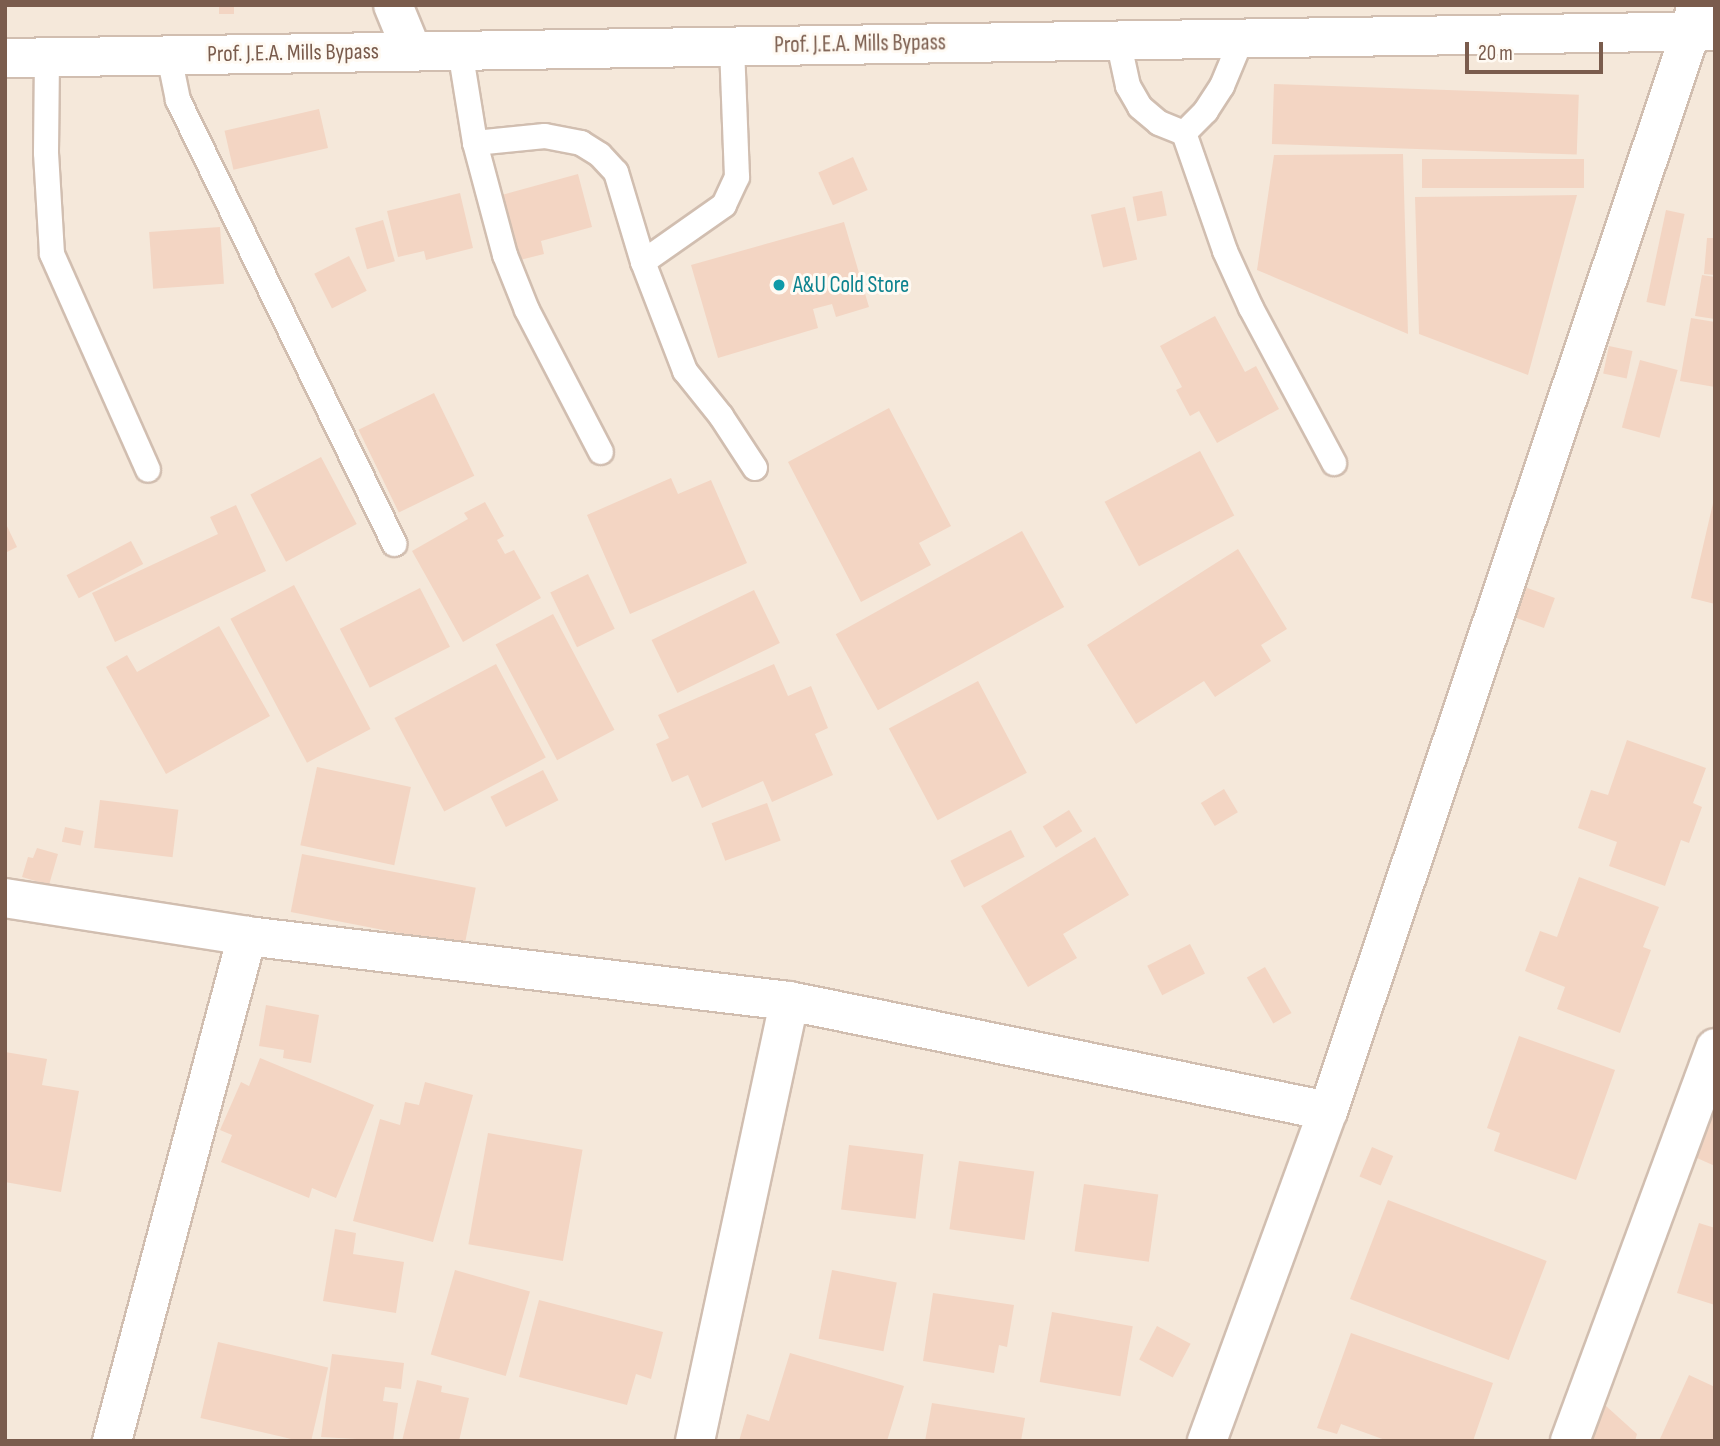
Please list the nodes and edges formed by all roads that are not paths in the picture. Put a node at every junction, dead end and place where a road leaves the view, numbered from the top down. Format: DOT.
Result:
graph roads {
  1 [pos="393,5"];
  2 [pos="1700,23"];
  3 [pos="1242,38"];
  4 [pos="1118,40"];
  5 [pos="732,46"];
  6 [pos="460,50"];
  7 [pos="412,51"];
  8 [pos="169,55"];
  9 [pos="47,57"];
  10 [pos="5,58"];
  11 [pos="1184,134"];
  12 [pos="475,143"];
  13 [pos="643,262"];
  14 [pos="601,452"];
  15 [pos="1334,463"];
  16 [pos="755,468"];
  17 [pos="148,470"];
  18 [pos="394,544"];
  19 [pos="5,898"];
  20 [pos="247,936"];
  21 [pos="789,1001"];
  22 [pos="1715,1048"];
  23 [pos="1328,1111"];
  24 [pos="112,1441"];
  25 [pos="695,1441"];
  26 [pos="1207,1441"];
  27 [pos="1570,1441"];
  1 -- 7 [label="street"];
  2 -- 3 [label="street, Prof. J.E.A. Mills Bypass"];
  2 -- 23 [label="street"];
  3 -- 4 [label="street, Prof. J.E.A. Mills Bypass"];
  3 -- 11 [label="lane"];
  4 -- 5 [label="street, Prof. J.E.A. Mills Bypass"];
  4 -- 11 [label="lane"];
  5 -- 6 [label="street, Prof. J.E.A. Mills Bypass"];
  5 -- 13 [label="lane"];
  6 -- 7 [label="street, Prof. J.E.A. Mills Bypass"];
  6 -- 12 [label="lane"];
  7 -- 8 [label="street, Prof. J.E.A. Mills Bypass"];
  8 -- 9 [label="street, Prof. J.E.A. Mills Bypass"];
  8 -- 18 [label="lane"];
  9 -- 10 [label="street, Prof. J.E.A. Mills Bypass"];
  9 -- 17 [label="lane"];
  11 -- 15 [label="lane"];
  12 -- 13 [label="lane"];
  12 -- 14 [label="lane"];
  13 -- 16 [label="lane"];
  19 -- 20 [label="street"];
  20 -- 21 [label="street"];
  20 -- 24 [label="street"];
  21 -- 23 [label="street"];
  21 -- 25 [label="street"];
  22 -- 27 [label="street"];
  23 -- 26 [label="street"];
}
